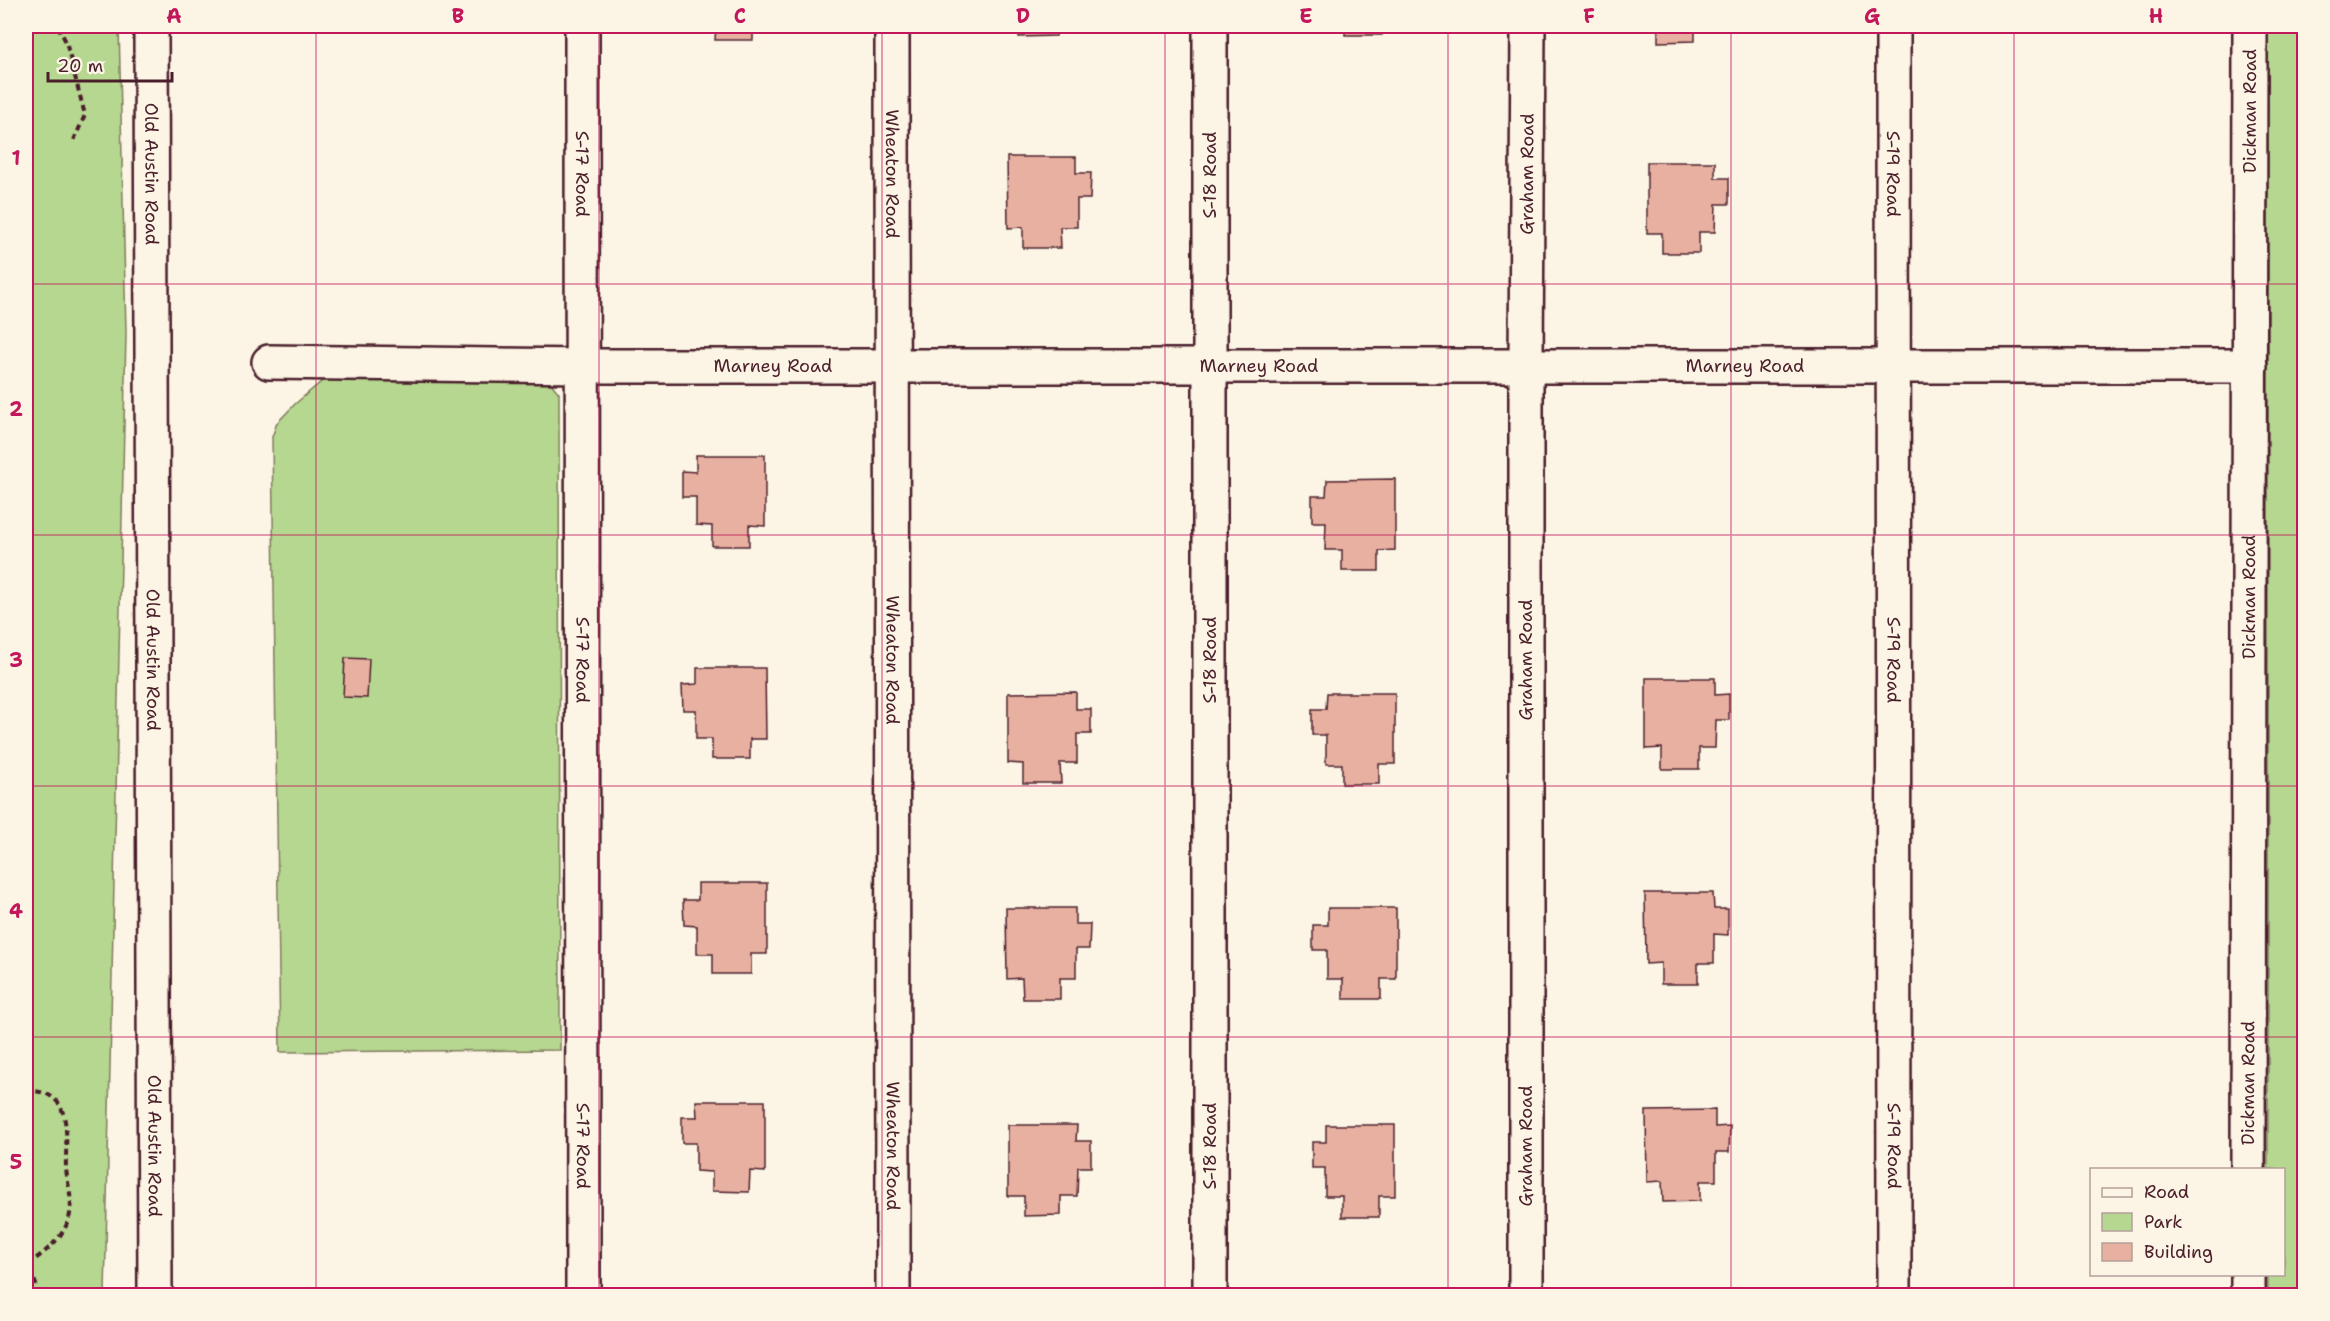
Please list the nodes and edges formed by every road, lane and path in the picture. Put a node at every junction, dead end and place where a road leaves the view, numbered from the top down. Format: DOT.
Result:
graph roads {
  1 [pos="58,26"];
  2 [pos="151,26"];
  3 [pos="582,26"];
  4 [pos="892,26"];
  5 [pos="1210,26"];
  6 [pos="1528,26"];
  7 [pos="1893,26"];
  8 [pos="2250,26"];
  9 [pos="74,140"];
  10 [pos="269,362"];
  11 [pos="1526,365"];
  12 [pos="584,366"];
  13 [pos="892,366"];
  14 [pos="1892,366"];
  15 [pos="2250,366"];
  16 [pos="1210,367"];
  17 [pos="26,1092"];
  18 [pos="2248,1168"];
  19 [pos="26,1263"];
  20 [pos="2248,1276"];
  21 [pos="41,1296"];
  22 [pos="155,1296"];
  23 [pos="583,1296"];
  24 [pos="893,1296"];
  25 [pos="1210,1296"];
  26 [pos="1526,1296"];
  27 [pos="1894,1296"];
  28 [pos="2248,1296"];
  1 -- 9 [label="path"];
  2 -- 22 [label="street, Old Austin Road"];
  3 -- 12 [label="street, S-17 Road"];
  4 -- 13 [label="street, Wheaton Road"];
  5 -- 16 [label="street, S-18 Road"];
  6 -- 11 [label="street, Graham Road"];
  7 -- 14 [label="street, S-19 Road"];
  8 -- 15 [label="street, Dickman Road"];
  10 -- 12 [label="street, Marney Road"];
  11 -- 14 [label="street, Marney Road"];
  11 -- 16 [label="street, Marney Road"];
  11 -- 26 [label="street, Graham Road"];
  12 -- 13 [label="street, Marney Road"];
  12 -- 23 [label="street, S-17 Road"];
  13 -- 16 [label="street, Marney Road"];
  13 -- 24 [label="street, Wheaton Road"];
  14 -- 15 [label="street, Marney Road"];
  14 -- 27 [label="street, S-19 Road"];
  15 -- 18 [label="street, Dickman Road"];
  16 -- 25 [label="street, S-18 Road"];
  17 -- 19 [label="path"];
  19 -- 21 [label="path"];
  20 -- 28 [label="street"];
}
